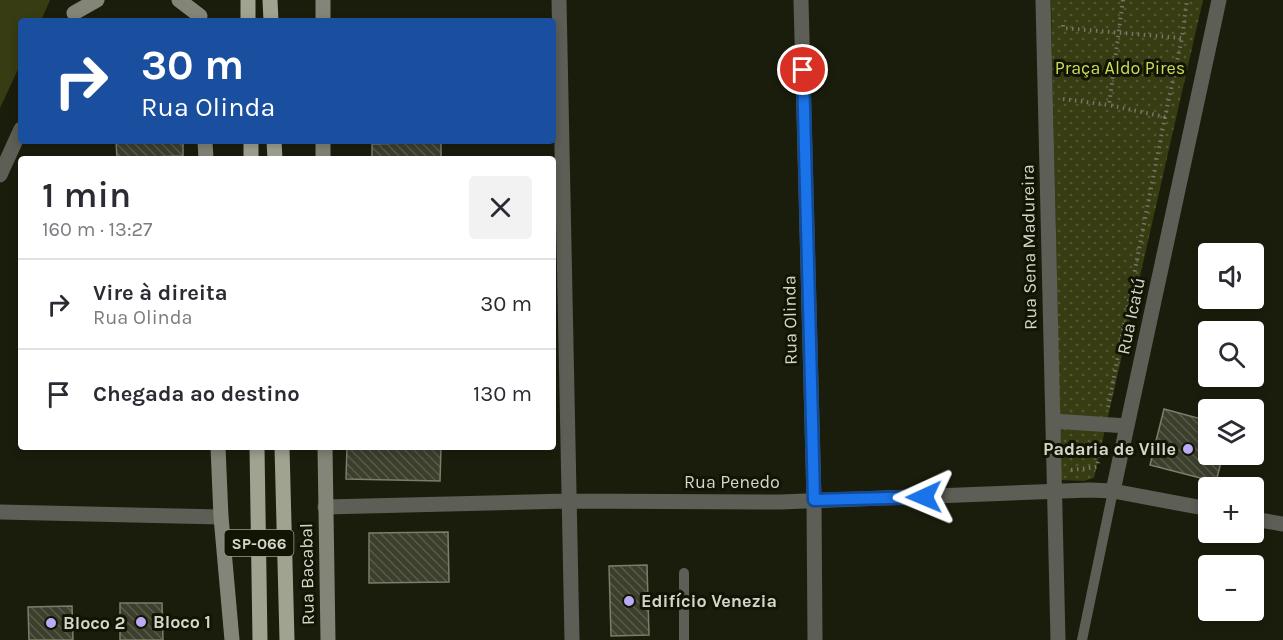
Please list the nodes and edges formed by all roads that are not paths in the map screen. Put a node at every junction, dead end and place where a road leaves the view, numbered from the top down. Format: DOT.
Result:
graph roads {
  1 [pos="97,0"];
  2 [pos="179,0"];
  3 [pos="200,0"];
  4 [pos="248,0"];
  5 [pos="270,0"];
  6 [pos="322,0"];
  7 [pos="559,0"];
  8 [pos="801,0"];
  9 [pos="1043,0"];
  10 [pos="1219,0"];
  11 [pos="75,12"];
  12 [pos="200,18"];
  13 [pos="248,18"];
  14 [pos="271,18"];
  15 [pos="323,18"];
  16 [pos="18,136"];
  17 [pos="0,175"];
  18 [pos="1053,421"];
  19 [pos="1127,426"];
  20 [pos="218,450"];
  21 [pos="257,450"];
  22 [pos="282,450"];
  23 [pos="325,450"];
  24 [pos="1113,491"];
  25 [pos="1054,494"];
  26 [pos="814,500"];
  27 [pos="568,501"];
  28 [pos="325,507"];
  29 [pos="1198,507"];
  30 [pos="0,512"];
  31 [pos="221,517"];
  32 [pos="1264,521"];
  33 [pos="1283,524"];
  34 [pos="684,573"];
  35 [pos="232,640"];
  36 [pos="260,640"];
  37 [pos="287,640"];
  38 [pos="328,640"];
  39 [pos="572,640"];
  40 [pos="684,640"];
  41 [pos="815,640"];
  42 [pos="1058,640"];
  43 [pos="1082,640"];
  1 -- 11 [label="main road"];
  2 -- 12 [label="main road"];
  3 -- 12 [label="main road"];
  4 -- 13 [label="main road"];
  5 -- 14 [label="main road"];
  6 -- 15 [label="main road"];
  7 -- 27 [label="street"];
  8 -- 26 [label="street, Rua Olinda"];
  9 -- 18 [label="street, Rua Sena Madureira"];
  10 -- 19 [label="street, Rua Icatú"];
  16 -- 17 [label="street"];
  18 -- 19 [label="street"];
  18 -- 25 [label="street, Rua Sena Madureira"];
  19 -- 24 [label="street, Rua Icatú"];
  20 -- 31 [label="main road"];
  21 -- 36 [label="main road, SP-066"];
  22 -- 37 [label="main road, SP-066"];
  23 -- 28 [label="main road, Rua Bacabal"];
  24 -- 25 [label="street, Rua Penedo"];
  24 -- 29 [label="street, Rua Penedo"];
  24 -- 43 [label="lane, Rua Icatú"];
  25 -- 26 [label="street, Rua Penedo"];
  25 -- 42 [label="street, Rua Sena Madureira"];
  26 -- 27 [label="street, Rua Penedo"];
  26 -- 41 [label="street, Rua Olinda"];
  27 -- 28 [label="street, Rua Penedo"];
  27 -- 39 [label="street"];
  28 -- 38 [label="main road, Rua Bacabal"];
  30 -- 31 [label="street"];
  31 -- 35 [label="main road"];
  32 -- 33 [label="street"];
  34 -- 40 [label="lane"];
}
